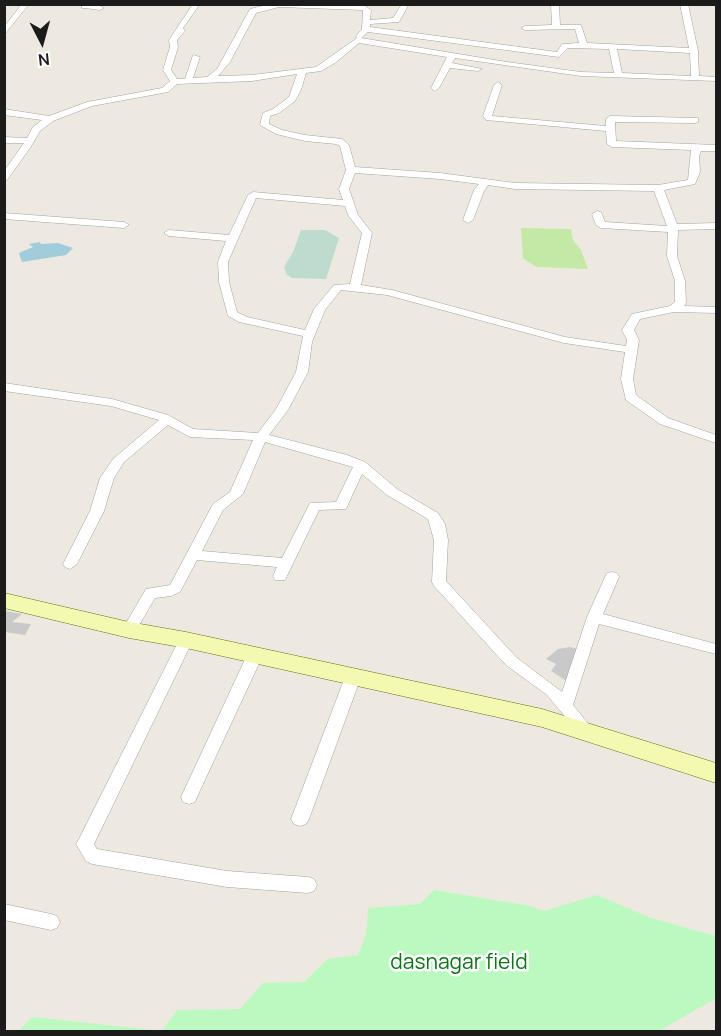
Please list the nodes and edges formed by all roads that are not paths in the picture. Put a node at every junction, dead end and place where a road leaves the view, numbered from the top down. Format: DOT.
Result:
graph roads {
  1 [pos="26,4"];
  2 [pos="87,4"];
  3 [pos="197,4"];
  4 [pos="406,4"];
  5 [pos="555,4"];
  6 [pos="684,4"];
  7 [pos="281,5"];
  8 [pos="100,8"];
  9 [pos="366,26"];
  10 [pos="556,26"];
  11 [pos="525,28"];
  12 [pos="4,33"];
  13 [pos="357,40"];
  14 [pos="584,45"];
  15 [pos="612,46"];
  16 [pos="694,51"];
  17 [pos="452,55"];
  18 [pos="196,57"];
  19 [pos="447,64"];
  20 [pos="302,71"];
  21 [pos="618,74"];
  22 [pos="525,75"];
  23 [pos="695,78"];
  24 [pos="209,79"];
  25 [pos="717,79"];
  26 [pos="188,81"];
  27 [pos="175,82"];
  28 [pos="498,85"];
  29 [pos="435,88"];
  30 [pos="4,112"];
  31 [pos="50,119"];
  32 [pos="695,120"];
  33 [pos="611,129"];
  34 [pos="4,140"];
  35 [pos="30,141"];
  36 [pos="697,148"];
  37 [pos="717,148"];
  38 [pos="351,170"];
  39 [pos="4,178"];
  40 [pos="485,183"];
  41 [pos="658,188"];
  42 [pos="349,203"];
  43 [pos="597,214"];
  44 [pos="4,216"];
  45 [pos="468,220"];
  46 [pos="124,225"];
  47 [pos="717,226"];
  48 [pos="673,228"];
  49 [pos="169,233"];
  50 [pos="232,238"];
  51 [pos="355,288"];
  52 [pos="674,309"];
  53 [pos="717,310"];
  54 [pos="309,334"];
  55 [pos="632,350"];
  56 [pos="5,388"];
  57 [pos="167,420"];
  58 [pos="261,437"];
  59 [pos="717,439"];
  60 [pos="360,465"];
  61 [pos="192,555"];
  62 [pos="288,563"];
  63 [pos="70,564"];
  64 [pos="280,576"];
  65 [pos="612,577"];
  66 [pos="5,600"];
  67 [pos="594,617"];
  68 [pos="129,630"];
  69 [pos="186,640"];
  70 [pos="717,649"];
  71 [pos="255,655"];
  72 [pos="353,677"];
  73 [pos="565,706"];
  74 [pos="587,732"];
  75 [pos="717,773"];
  76 [pos="189,797"];
  77 [pos="300,819"];
  78 [pos="308,885"];
  79 [pos="4,912"];
  80 [pos="51,922"];
  1 -- 12 [label="street"];
  2 -- 8 [label="street"];
  3 -- 27 [label="street"];
  4 -- 9 [label="street"];
  5 -- 10 [label="street"];
  6 -- 16 [label="street"];
  7 -- 9 [label="street"];
  7 -- 24 [label="street"];
  9 -- 13 [label="street"];
  9 -- 14 [label="street"];
  10 -- 11 [label="street"];
  10 -- 14 [label="street"];
  13 -- 17 [label="street"];
  13 -- 20 [label="street"];
  14 -- 15 [label="street"];
  15 -- 16 [label="street"];
  15 -- 21 [label="street"];
  16 -- 23 [label="street"];
  17 -- 19 [label="street"];
  17 -- 21 [label="street"];
  18 -- 26 [label="street"];
  19 -- 22 [label="street"];
  19 -- 29 [label="street"];
  20 -- 24 [label="street"];
  20 -- 38 [label="street"];
  21 -- 23 [label="street"];
  23 -- 25 [label="street"];
  24 -- 26 [label="street"];
  26 -- 27 [label="street"];
  27 -- 31 [label="street"];
  28 -- 33 [label="street"];
  30 -- 31 [label="street"];
  31 -- 35 [label="street"];
  32 -- 33 [label="street"];
  33 -- 36 [label="street"];
  34 -- 35 [label="street"];
  35 -- 39 [label="street"];
  36 -- 37 [label="street"];
  36 -- 41 [label="street"];
  38 -- 40 [label="street"];
  38 -- 42 [label="street"];
  40 -- 41 [label="street"];
  40 -- 45 [label="street"];
  41 -- 48 [label="street"];
  42 -- 50 [label="street"];
  42 -- 51 [label="street"];
  43 -- 48 [label="street"];
  44 -- 46 [label="street"];
  47 -- 48 [label="street"];
  48 -- 52 [label="street"];
  49 -- 50 [label="street"];
  50 -- 54 [label="street"];
  51 -- 54 [label="street"];
  51 -- 55 [label="street"];
  52 -- 53 [label="street"];
  52 -- 55 [label="street"];
  54 -- 58 [label="street"];
  55 -- 59 [label="street"];
  56 -- 57 [label="street"];
  57 -- 58 [label="street"];
  57 -- 63 [label="street"];
  58 -- 60 [label="street"];
  58 -- 61 [label="street"];
  60 -- 62 [label="street"];
  60 -- 73 [label="street"];
  61 -- 62 [label="street"];
  61 -- 68 [label="street"];
  62 -- 64 [label="street"];
  65 -- 67 [label="street"];
  66 -- 68 [label="street"];
  67 -- 70 [label="street"];
  67 -- 73 [label="street"];
  68 -- 69 [label="street"];
  69 -- 71 [label="street"];
  69 -- 78 [label="street"];
  71 -- 72 [label="street"];
  71 -- 76 [label="street"];
  72 -- 74 [label="street"];
  72 -- 77 [label="street"];
  73 -- 74 [label="street"];
  74 -- 75 [label="street"];
  79 -- 80 [label="street"];
}
